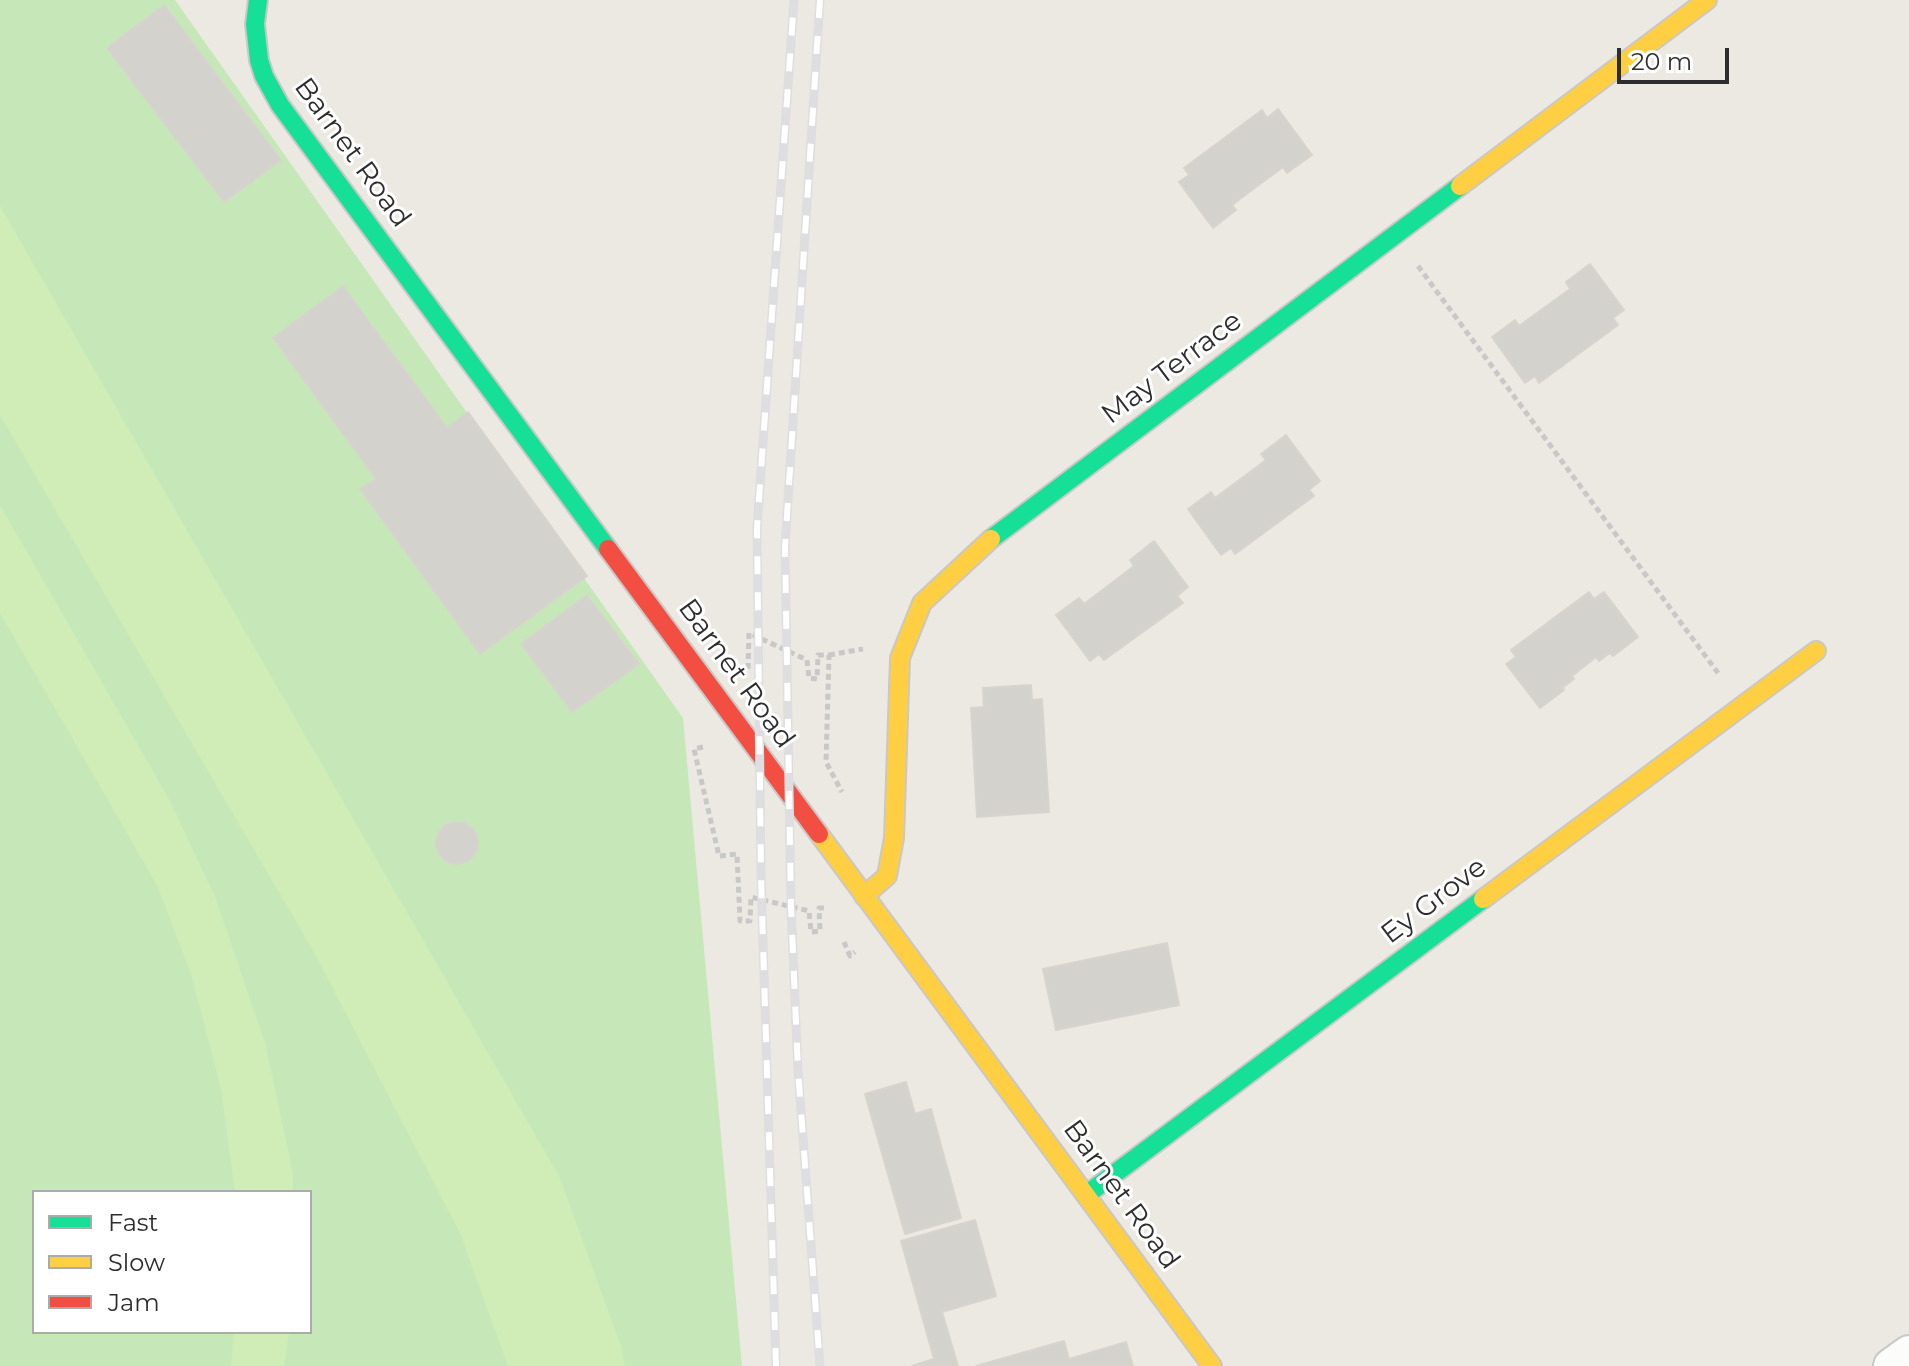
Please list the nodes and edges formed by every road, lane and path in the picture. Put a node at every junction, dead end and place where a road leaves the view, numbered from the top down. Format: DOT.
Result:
graph roads {
  1 [pos="258,0"];
  2 [pos="1707,0"];
  3 [pos="1395,235"];
  4 [pos="870,651"];
  5 [pos="1816,651"];
  6 [pos="829,655"];
  7 [pos="747,678"];
  8 [pos="1743,706"];
  9 [pos="746,735"];
  10 [pos="845,798"];
  11 [pos="864,896"];
  12 [pos="830,909"];
  13 [pos="889,928"];
  14 [pos="840,932"];
  15 [pos="1086,1195"];
  16 [pos="1909,1353"];
  17 [pos="1212,1366"];
  18 [pos="1891,1366"];
  1 -- 9 [label="street, Barnet Road"];
  2 -- 3 [label="street, May Terrace"];
  3 -- 8 [label="path"];
  3 -- 11 [label="street, May Terrace"];
  4 -- 6 [label="path"];
  5 -- 8 [label="street, Ey Grove"];
  6 -- 7 [label="path"];
  6 -- 10 [label="path"];
  8 -- 15 [label="street, Ey Grove"];
  9 -- 11 [label="street, Barnet Road"];
  9 -- 12 [label="path"];
  11 -- 13 [label="street, Barnet Road"];
  13 -- 14 [label="path"];
  13 -- 15 [label="street, Barnet Road"];
  15 -- 17 [label="street, Barnet Road"];
  16 -- 18 [label="street"];
}
